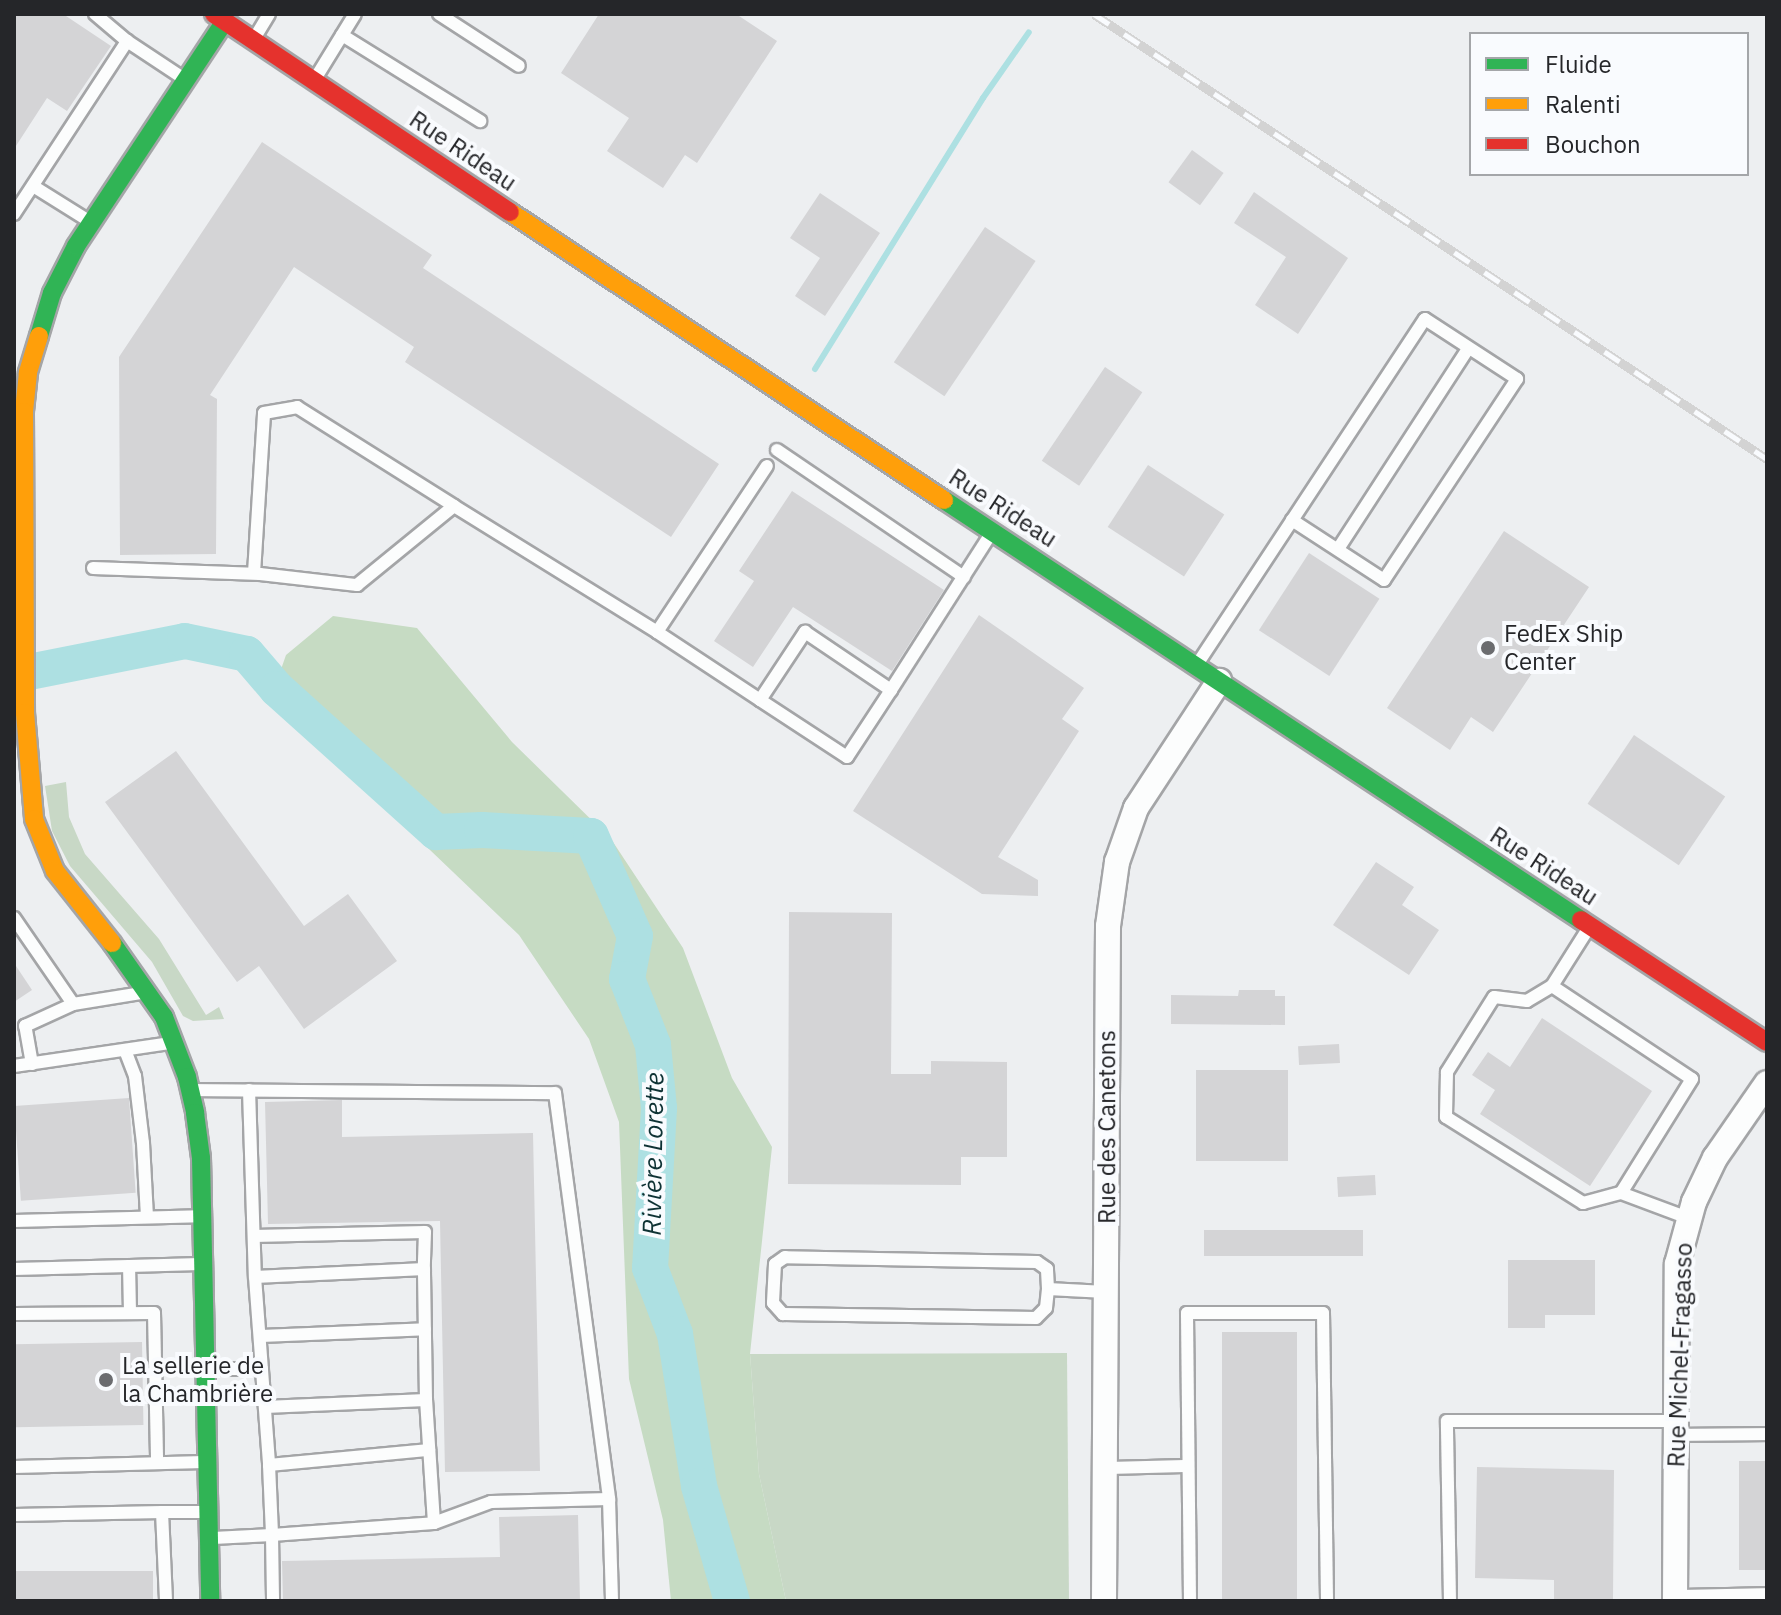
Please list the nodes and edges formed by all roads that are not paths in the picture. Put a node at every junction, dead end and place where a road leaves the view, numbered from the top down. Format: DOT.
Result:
graph roads {
  1 [pos="95,14"];
  2 [pos="269,14"];
  3 [pos="355,14"];
  4 [pos="439,14"];
  5 [pos="219,18"];
  6 [pos="342,35"];
  7 [pos="253,40"];
  8 [pos="127,41"];
  9 [pos="519,66"];
  10 [pos="186,79"];
  11 [pos="315,80"];
  12 [pos="480,121"];
  13 [pos="33,186"];
  14 [pos="14,214"];
  15 [pos="91,223"];
  16 [pos="1468,349"];
  17 [pos="777,450"];
  18 [pos="767,466"];
  19 [pos="19,503"];
  20 [pos="454,506"];
  21 [pos="1292,520"];
  22 [pos="993,530"];
  23 [pos="1338,549"];
  24 [pos="93,568"];
  25 [pos="254,573"];
  26 [pos="964,577"];
  27 [pos="20,597"];
  28 [pos="657,632"];
  29 [pos="1196,665"];
  30 [pos="1219,681"];
  31 [pos="891,690"];
  32 [pos="760,700"];
  33 [pos="20,762"];
  34 [pos="14,918"];
  35 [pos="1590,925"];
  36 [pos="1552,986"];
  37 [pos="149,992"];
  38 [pos="73,1004"];
  39 [pos="175,1042"];
  40 [pos="1767,1042"];
  41 [pos="125,1050"];
  42 [pos="32,1064"];
  43 [pos="14,1066"];
  44 [pos="1767,1083"];
  45 [pos="190,1090"];
  46 [pos="249,1090"];
  47 [pos="1621,1193"];
  48 [pos="202,1216"];
  49 [pos="147,1217"];
  50 [pos="1688,1218"];
  51 [pos="14,1221"];
  52 [pos="254,1236"];
  53 [pos="203,1264"];
  54 [pos="129,1266"];
  55 [pos="14,1269"];
  56 [pos="424,1269"];
  57 [pos="255,1277"];
  58 [pos="1048,1289"];
  59 [pos="1106,1292"];
  60 [pos="130,1312"];
  61 [pos="14,1314"];
  62 [pos="425,1329"];
  63 [pos="261,1336"];
  64 [pos="205,1369"];
  65 [pos="262,1369"];
  66 [pos="426,1400"];
  67 [pos="265,1407"];
  68 [pos="1676,1428"];
  69 [pos="1767,1434"];
  70 [pos="429,1450"];
  71 [pos="157,1462"];
  72 [pos="207,1462"];
  73 [pos="269,1465"];
  74 [pos="1188,1466"];
  75 [pos="14,1467"];
  76 [pos="1105,1468"];
  77 [pos="609,1499"];
  78 [pos="162,1512"];
  79 [pos="208,1512"];
  80 [pos="14,1515"];
  81 [pos="434,1523"];
  82 [pos="272,1535"];
  83 [pos="209,1539"];
  84 [pos="1767,1594"];
  85 [pos="1675,1598"];
  86 [pos="166,1601"];
  87 [pos="210,1601"];
  88 [pos="273,1601"];
  89 [pos="612,1601"];
  90 [pos="1104,1601"];
  91 [pos="1190,1601"];
  92 [pos="1327,1601"];
  93 [pos="1450,1601"];
  1 -- 8 [label="lane"];
  2 -- 7 [label="lane"];
  3 -- 6 [label="lane"];
  4 -- 9 [label="lane"];
  5 -- 7 [label="street, Rue Rideau"];
  5 -- 10 [label="street"];
  6 -- 11 [label="lane"];
  6 -- 12 [label="lane"];
  7 -- 11 [label="street, Rue Rideau"];
  8 -- 10 [label="lane"];
  8 -- 13 [label="lane"];
  10 -- 15 [label="street"];
  11 -- 22 [label="street, Rue Rideau"];
  13 -- 14 [label="lane"];
  13 -- 15 [label="lane"];
  15 -- 19 [label="street"];
  16 -- 21 [label="lane"];
  16 -- 23 [label="lane"];
  16 -- 23 [label="lane"];
  17 -- 26 [label="lane"];
  18 -- 28 [label="lane"];
  19 -- 27 [label="street"];
  20 -- 25 [label="lane"];
  20 -- 25 [label="lane"];
  20 -- 28 [label="lane"];
  21 -- 23 [label="lane"];
  21 -- 29 [label="lane"];
  22 -- 26 [label="lane"];
  22 -- 29 [label="street, Rue Rideau"];
  24 -- 25 [label="lane"];
  26 -- 31 [label="lane"];
  27 -- 33 [label="street"];
  28 -- 32 [label="lane"];
  29 -- 30 [label="street, Rue Rideau"];
  30 -- 35 [label="street, Rue Rideau"];
  30 -- 59 [label="street, Rue des Canetons"];
  31 -- 32 [label="lane"];
  31 -- 32 [label="lane"];
  33 -- 37 [label="street"];
  34 -- 38 [label="lane"];
  35 -- 36 [label="lane"];
  35 -- 40 [label="street, Rue Rideau"];
  36 -- 47 [label="lane"];
  36 -- 47 [label="lane"];
  37 -- 38 [label="lane"];
  37 -- 39 [label="street"];
  38 -- 42 [label="lane"];
  39 -- 41 [label="lane"];
  39 -- 45 [label="street"];
  41 -- 42 [label="lane"];
  41 -- 49 [label="lane"];
  42 -- 43 [label="lane"];
  44 -- 50 [label="street, Rue Michel-Fragasso"];
  45 -- 46 [label="lane"];
  45 -- 48 [label="street"];
  46 -- 52 [label="lane"];
  46 -- 77 [label="lane"];
  47 -- 50 [label="lane"];
  48 -- 49 [label="lane"];
  48 -- 53 [label="street"];
  49 -- 51 [label="lane"];
  50 -- 68 [label="street, Rue Michel-Fragasso"];
  52 -- 56 [label="lane"];
  52 -- 57 [label="lane"];
  53 -- 54 [label="lane"];
  53 -- 64 [label="street"];
  54 -- 55 [label="lane"];
  54 -- 60 [label="lane"];
  56 -- 57 [label="lane"];
  56 -- 62 [label="lane"];
  57 -- 63 [label="lane"];
  58 -- 58 [label="lane"];
  58 -- 59 [label="lane"];
  59 -- 76 [label="street, Rue des Canetons"];
  60 -- 61 [label="lane"];
  60 -- 71 [label="lane"];
  62 -- 63 [label="lane"];
  62 -- 66 [label="lane"];
  63 -- 65 [label="lane"];
  64 -- 65 [label="lane"];
  64 -- 72 [label="street"];
  65 -- 67 [label="lane"];
  66 -- 67 [label="lane"];
  66 -- 70 [label="lane"];
  67 -- 73 [label="lane"];
  68 -- 69 [label="lane"];
  68 -- 85 [label="street, Rue Michel-Fragasso"];
  68 -- 93 [label="lane"];
  70 -- 73 [label="lane"];
  70 -- 81 [label="lane"];
  71 -- 72 [label="lane"];
  71 -- 75 [label="lane"];
  72 -- 79 [label="street"];
  73 -- 82 [label="lane"];
  74 -- 76 [label="lane"];
  74 -- 91 [label="lane"];
  74 -- 92 [label="lane"];
  76 -- 90 [label="street, Rue des Canetons"];
  77 -- 81 [label="lane"];
  77 -- 89 [label="lane"];
  78 -- 79 [label="lane"];
  78 -- 80 [label="lane"];
  78 -- 86 [label="lane"];
  79 -- 83 [label="street"];
  81 -- 82 [label="lane"];
  82 -- 83 [label="lane"];
  82 -- 88 [label="lane"];
  83 -- 87 [label="street"];
  84 -- 85 [label="lane"];
}
